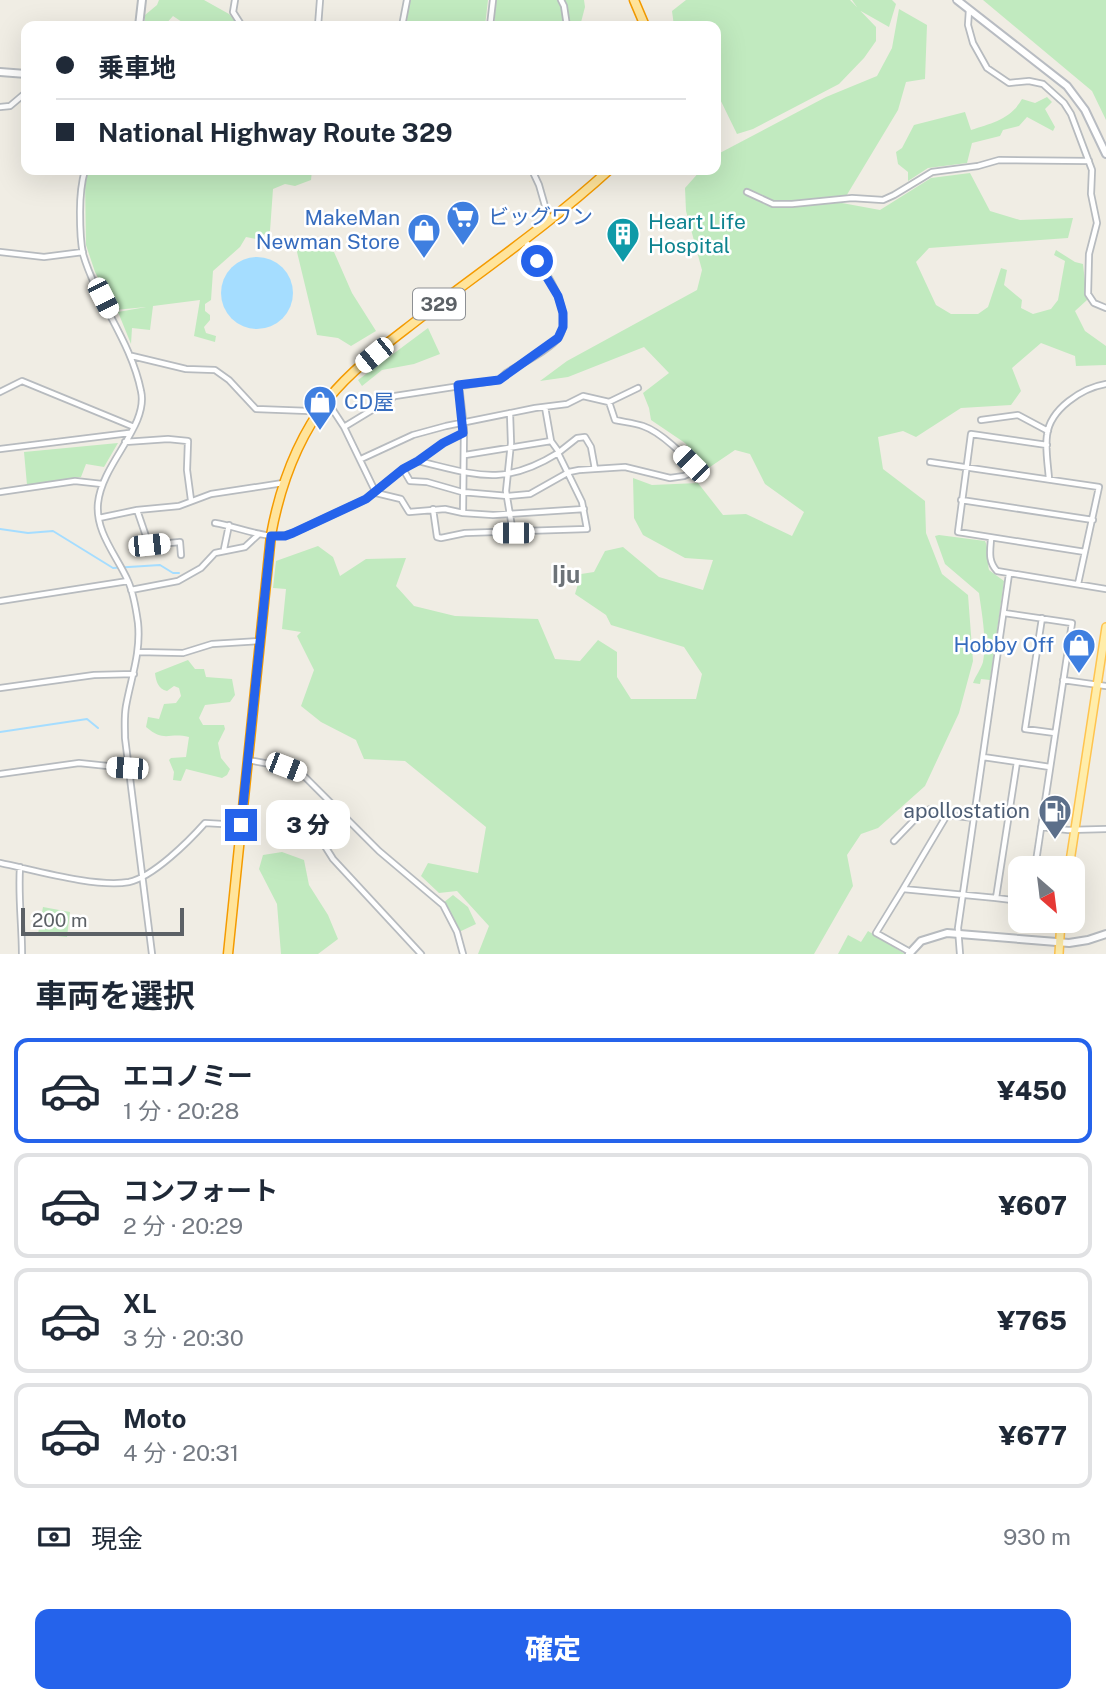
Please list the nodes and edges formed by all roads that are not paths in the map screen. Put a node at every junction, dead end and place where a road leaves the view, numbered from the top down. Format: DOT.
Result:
graph roads {
  1 [pos="142,0"];
  2 [pos="235,0"];
  3 [pos="320,0"];
  4 [pos="407,0"];
  5 [pos="493,0"];
  6 [pos="561,0"];
  7 [pos="634,0"];
  8 [pos="957,0"];
  9 [pos="969,9"];
  10 [pos="140,21"];
  11 [pos="239,21"];
  12 [pos="318,21"];
  13 [pos="403,21"];
  14 [pos="491,21"];
  15 [pos="566,21"];
  16 [pos="643,21"];
  17 [pos="0,72"];
  18 [pos="21,74"];
  19 [pos="21,97"];
  20 [pos="0,107"];
  21 [pos="1106,154"];
  22 [pos="1089,161"];
  23 [pos="84,175"];
  24 [pos="535,175"];
  25 [pos="603,175"];
  26 [pos="747,192"];
  27 [pos="549,221"];
  28 [pos="524,240"];
  29 [pos="83,251"];
  30 [pos="0,252"];
  31 [pos="1106,308"];
  32 [pos="132,356"];
  33 [pos="1106,384"];
  34 [pos="458,385"];
  35 [pos="638,388"];
  36 [pos="0,392"];
  37 [pos="327,401"];
  38 [pos="609,402"];
  39 [pos="545,407"];
  40 [pos="510,413"];
  41 [pos="318,414"];
  42 [pos="981,420"];
  43 [pos="463,422"];
  44 [pos="134,427"];
  45 [pos="344,427"];
  46 [pos="1048,431"];
  47 [pos="130,433"];
  48 [pos="463,433"];
  49 [pos="551,441"];
  50 [pos="125,442"];
  51 [pos="1047,445"];
  52 [pos="511,448"];
  53 [pos="0,449"];
  54 [pos="559,453"];
  55 [pos="465,455"];
  56 [pos="361,459"];
  57 [pos="418,461"];
  58 [pos="930,462"];
  59 [pos="965,467"];
  60 [pos="403,469"];
  61 [pos="595,469"];
  62 [pos="464,472"];
  63 [pos="569,472"];
  64 [pos="506,476"];
  65 [pos="1049,479"];
  66 [pos="283,483"];
  67 [pos="102,484"];
  68 [pos="0,492"];
  69 [pos="462,492"];
  70 [pos="376,493"];
  71 [pos="508,496"];
  72 [pos="191,500"];
  73 [pos="961,500"];
  74 [pos="433,509"];
  75 [pos="584,509"];
  76 [pos="137,510"];
  77 [pos="463,513"];
  78 [pos="511,514"];
  79 [pos="99,518"];
  80 [pos="1093,520"];
  81 [pos="215,523"];
  82 [pos="229,526"];
  83 [pos="513,533"];
  84 [pos="259,534"];
  85 [pos="271,536"];
  86 [pos="991,539"];
  87 [pos="224,549"];
  88 [pos="1084,552"];
  89 [pos="181,555"];
  90 [pos="1009,574"];
  91 [pos="128,581"];
  92 [pos="1078,584"];
  93 [pos="1106,589"];
  94 [pos="131,590"];
  95 [pos="0,601"];
  96 [pos="1004,613"];
  97 [pos="1042,618"];
  98 [pos="1106,627"];
  99 [pos="260,641"];
  100 [pos="138,652"];
  101 [pos="134,674"];
  102 [pos="1063,680"];
  103 [pos="1097,685"];
  104 [pos="1106,686"];
  105 [pos="0,688"];
  106 [pos="1055,733"];
  107 [pos="983,757"];
  108 [pos="247,760"];
  109 [pos="1017,762"];
  110 [pos="1050,767"];
  111 [pos="127,768"];
  112 [pos="0,774"];
  113 [pos="340,811"];
  114 [pos="947,815"];
  115 [pos="974,818"];
  116 [pos="241,825"];
  117 [pos="1041,827"];
  118 [pos="1106,829"];
  119 [pos="1075,831"];
  120 [pos="894,841"];
  121 [pos="1037,856"];
  122 [pos="1071,856"];
  123 [pos="0,863"];
  124 [pos="20,867"];
  125 [pos="141,877"];
  126 [pos="903,889"];
  127 [pos="962,895"];
  128 [pos="996,898"];
  129 [pos="1008,900"];
  130 [pos="957,933"];
  131 [pos="1060,933"];
  132 [pos="1106,934"];
  133 [pos="1059,942"];
  134 [pos="909,953"];
  135 [pos="22,954"];
  136 [pos="152,954"];
  137 [pos="228,954"];
  138 [pos="421,954"];
  139 [pos="463,954"];
  140 [pos="960,954"];
  141 [pos="1059,954"];
  1 -- 10 [label="street"];
  2 -- 11 [label="street"];
  3 -- 12 [label="street"];
  4 -- 13 [label="street"];
  5 -- 14 [label="street"];
  6 -- 15 [label="street"];
  7 -- 16 [label="highway"];
  8 -- 9 [label="street"];
  9 -- 21 [label="street"];
  9 -- 22 [label="street"];
  17 -- 18 [label="street"];
  19 -- 20 [label="street"];
  22 -- 26 [label="street"];
  22 -- 31 [label="street"];
  23 -- 29 [label="street"];
  24 -- 27 [label="street"];
  25 -- 27 [label="highway, 329"];
  27 -- 28 [label="highway, 329"];
  28 -- 34 [label="street"];
  28 -- 37 [label="highway, 329"];
  29 -- 30 [label="street"];
  29 -- 32 [label="street"];
  32 -- 41 [label="street"];
  32 -- 44 [label="street"];
  33 -- 46 [label="street"];
  34 -- 43 [label="street"];
  34 -- 45 [label="street"];
  35 -- 38 [label="street"];
  36 -- 44 [label="street"];
  37 -- 41 [label="highway, 329"];
  37 -- 45 [label="street"];
  38 -- 39 [label="street"];
  38 -- 61 [label="street"];
  39 -- 40 [label="street"];
  39 -- 49 [label="street"];
  40 -- 43 [label="street"];
  40 -- 52 [label="street"];
  41 -- 66 [label="highway, 329"];
  42 -- 46 [label="street"];
  43 -- 48 [label="street"];
  43 -- 56 [label="street"];
  44 -- 47 [label="street"];
  45 -- 56 [label="street"];
  46 -- 51 [label="street"];
  47 -- 50 [label="street"];
  47 -- 53 [label="street"];
  48 -- 55 [label="street"];
  48 -- 57 [label="street"];
  49 -- 52 [label="street"];
  49 -- 54 [label="street"];
  50 -- 67 [label="street"];
  50 -- 72 [label="street"];
  51 -- 59 [label="street"];
  51 -- 65 [label="street"];
  52 -- 55 [label="street"];
  52 -- 64 [label="street"];
  54 -- 61 [label="street"];
  54 -- 63 [label="street"];
  54 -- 64 [label="street"];
  55 -- 62 [label="street"];
  56 -- 70 [label="street"];
  57 -- 60 [label="street"];
  57 -- 62 [label="street"];
  58 -- 59 [label="street"];
  59 -- 65 [label="street"];
  59 -- 73 [label="street"];
  60 -- 69 [label="street"];
  60 -- 70 [label="street"];
  61 -- 63 [label="street"];
  62 -- 64 [label="street"];
  62 -- 69 [label="street"];
  63 -- 71 [label="street"];
  63 -- 75 [label="street"];
  64 -- 71 [label="street"];
  65 -- 80 [label="street"];
  66 -- 72 [label="street"];
  66 -- 85 [label="highway, 329"];
  67 -- 68 [label="street"];
  67 -- 79 [label="street"];
  69 -- 71 [label="street"];
  69 -- 77 [label="street"];
  70 -- 74 [label="street"];
  70 -- 85 [label="street"];
  71 -- 78 [label="street"];
  72 -- 76 [label="street"];
  73 -- 80 [label="street"];
  73 -- 86 [label="street"];
  74 -- 77 [label="street"];
  74 -- 83 [label="street"];
  75 -- 78 [label="street"];
  75 -- 83 [label="street"];
  76 -- 79 [label="street"];
  76 -- 89 [label="street"];
  77 -- 78 [label="street"];
  78 -- 83 [label="street"];
  79 -- 91 [label="street"];
  80 -- 88 [label="street"];
  81 -- 82 [label="street"];
  82 -- 84 [label="street"];
  82 -- 87 [label="street"];
  84 -- 85 [label="street"];
  84 -- 87 [label="street"];
  85 -- 99 [label="highway, 329"];
  86 -- 88 [label="street"];
  86 -- 90 [label="street"];
  87 -- 94 [label="street"];
  88 -- 92 [label="street"];
  90 -- 92 [label="street"];
  90 -- 96 [label="street"];
  91 -- 94 [label="street"];
  91 -- 95 [label="street"];
  92 -- 93 [label="street"];
  94 -- 100 [label="street"];
  96 -- 97 [label="street"];
  96 -- 107 [label="street"];
  97 -- 102 [label="street"];
  97 -- 106 [label="street"];
  98 -- 103 [label="main road"];
  99 -- 100 [label="street"];
  99 -- 108 [label="highway, 329"];
  100 -- 101 [label="street"];
  101 -- 105 [label="street"];
  101 -- 111 [label="street"];
  102 -- 103 [label="street"];
  102 -- 106 [label="street"];
  103 -- 104 [label="street"];
  103 -- 119 [label="main road"];
  106 -- 110 [label="street"];
  107 -- 109 [label="street"];
  107 -- 115 [label="street"];
  108 -- 113 [label="street"];
  108 -- 116 [label="highway, 329"];
  109 -- 110 [label="street"];
  109 -- 128 [label="street"];
  110 -- 117 [label="street"];
  111 -- 112 [label="street"];
  111 -- 125 [label="street"];
  113 -- 138 [label="street"];
  113 -- 139 [label="street"];
  114 -- 115 [label="street"];
  114 -- 120 [label="street"];
  114 -- 126 [label="street"];
  115 -- 127 [label="street"];
  116 -- 125 [label="street"];
  116 -- 137 [label="highway, 329"];
  117 -- 119 [label="street"];
  117 -- 121 [label="street"];
  118 -- 119 [label="street"];
  119 -- 122 [label="main road"];
  123 -- 124 [label="street"];
  124 -- 125 [label="street"];
  124 -- 135 [label="street"];
  125 -- 136 [label="street"];
  126 -- 127 [label="street"];
  126 -- 134 [label="street"];
  127 -- 128 [label="street"];
  127 -- 130 [label="street"];
  128 -- 129 [label="street"];
  130 -- 133 [label="street"];
  130 -- 134 [label="street"];
  130 -- 140 [label="street"];
  131 -- 133 [label="main road"];
  132 -- 133 [label="street"];
  133 -- 141 [label="main road"];
}
